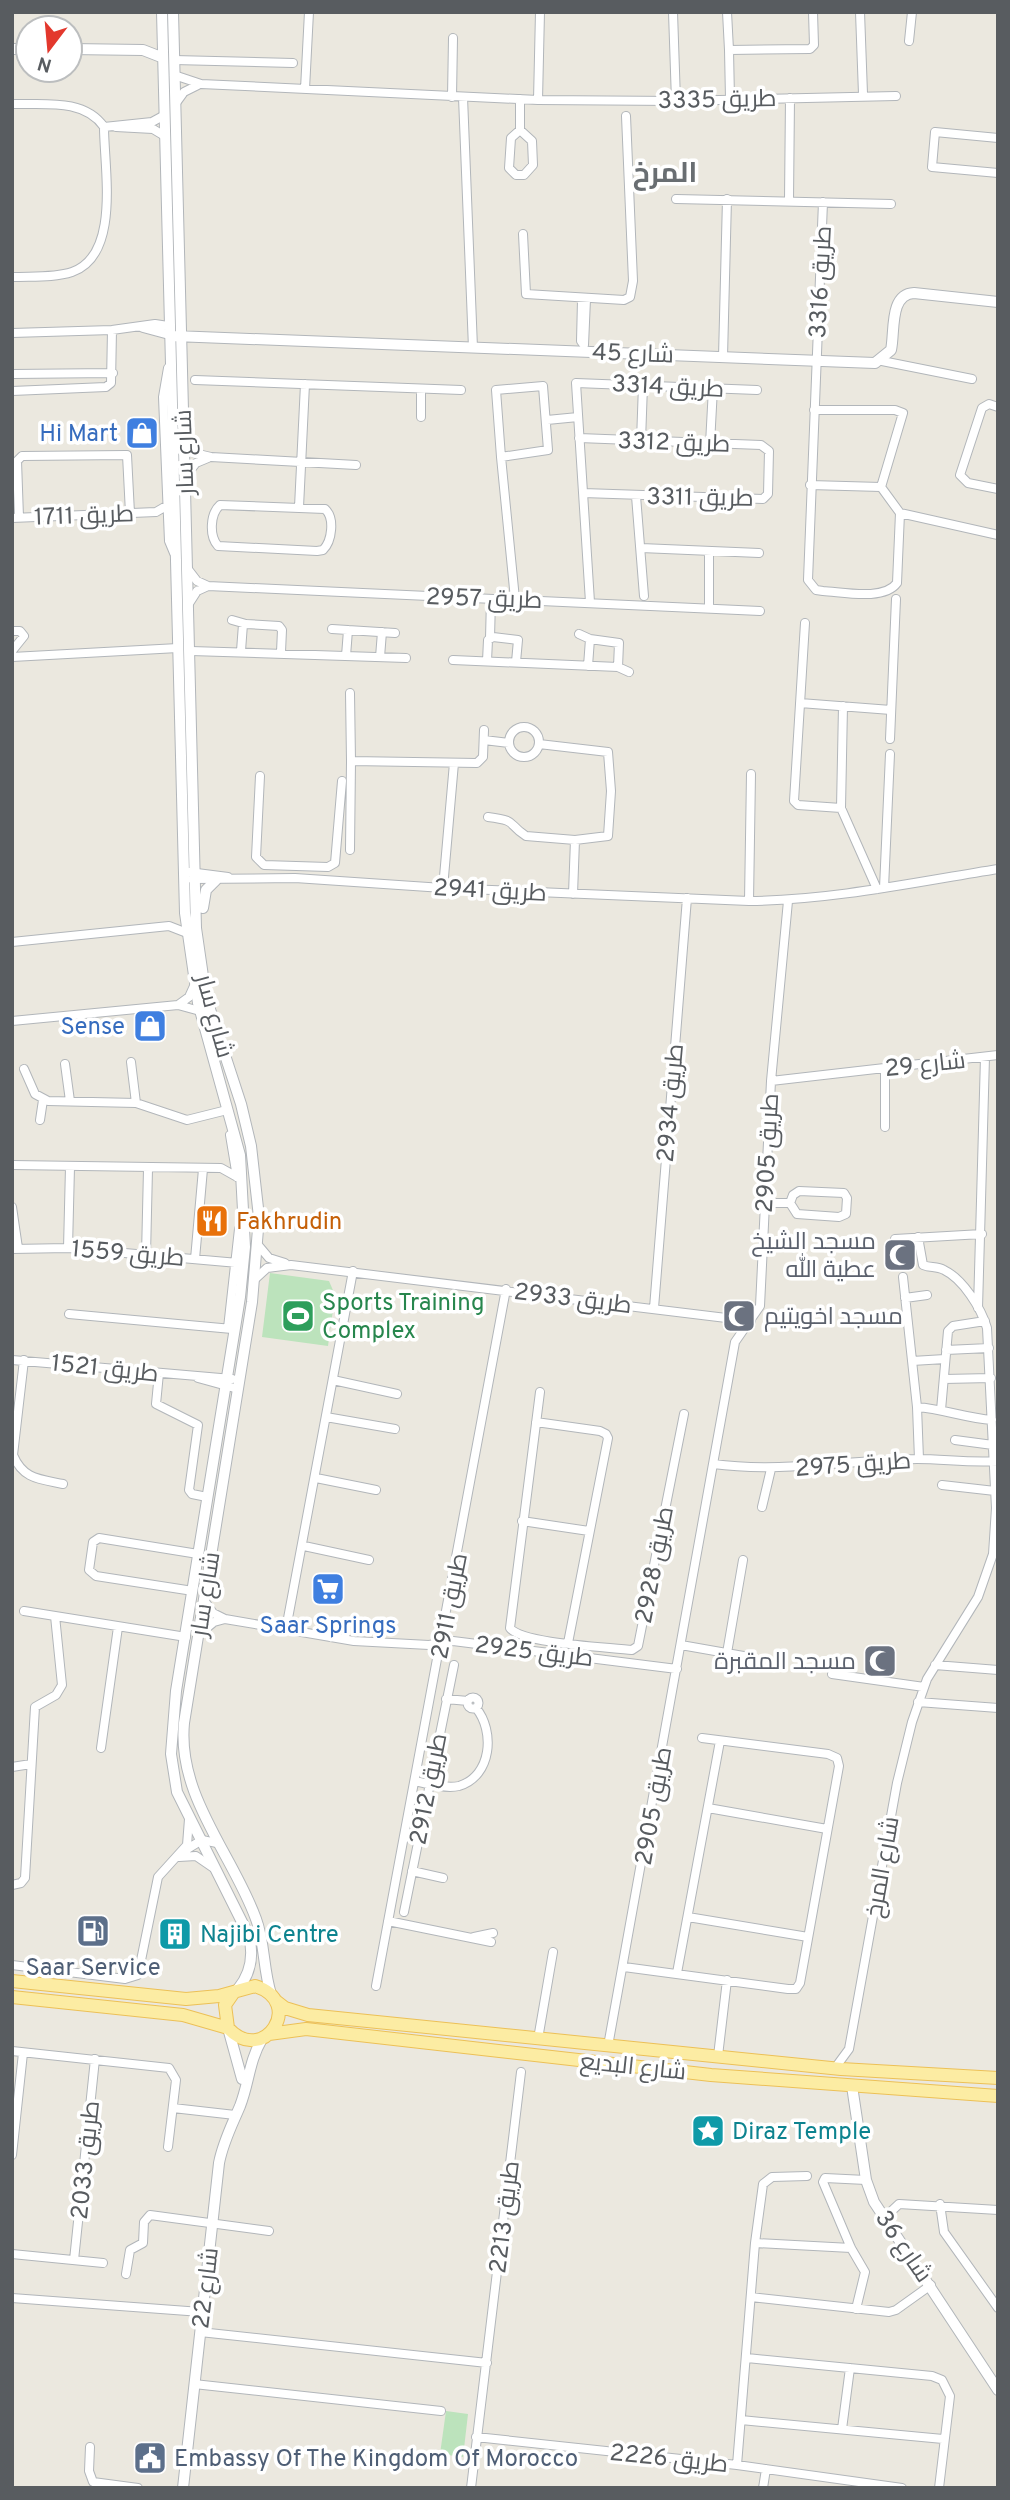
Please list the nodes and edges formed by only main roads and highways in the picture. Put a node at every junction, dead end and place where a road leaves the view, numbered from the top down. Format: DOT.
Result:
graph roads {
  1 [pos="12,1981"];
  2 [pos="236,1990"];
  3 [pos="274,1997"];
  4 [pos="14,1999"];
  5 [pos="228,2028"];
  6 [pos="266,2037"];
  7 [pos="998,2078"];
  8 [pos="998,2096"];
  1 -- 2 [label="main road"];
  2 -- 3 [label="main road"];
  2 -- 5 [label="main road"];
  3 -- 6 [label="main road"];
  3 -- 7 [label="main road, شارع البديع"];
  4 -- 5 [label="main road"];
  5 -- 6 [label="main road"];
  6 -- 8 [label="main road, شارع البديع"];
}
